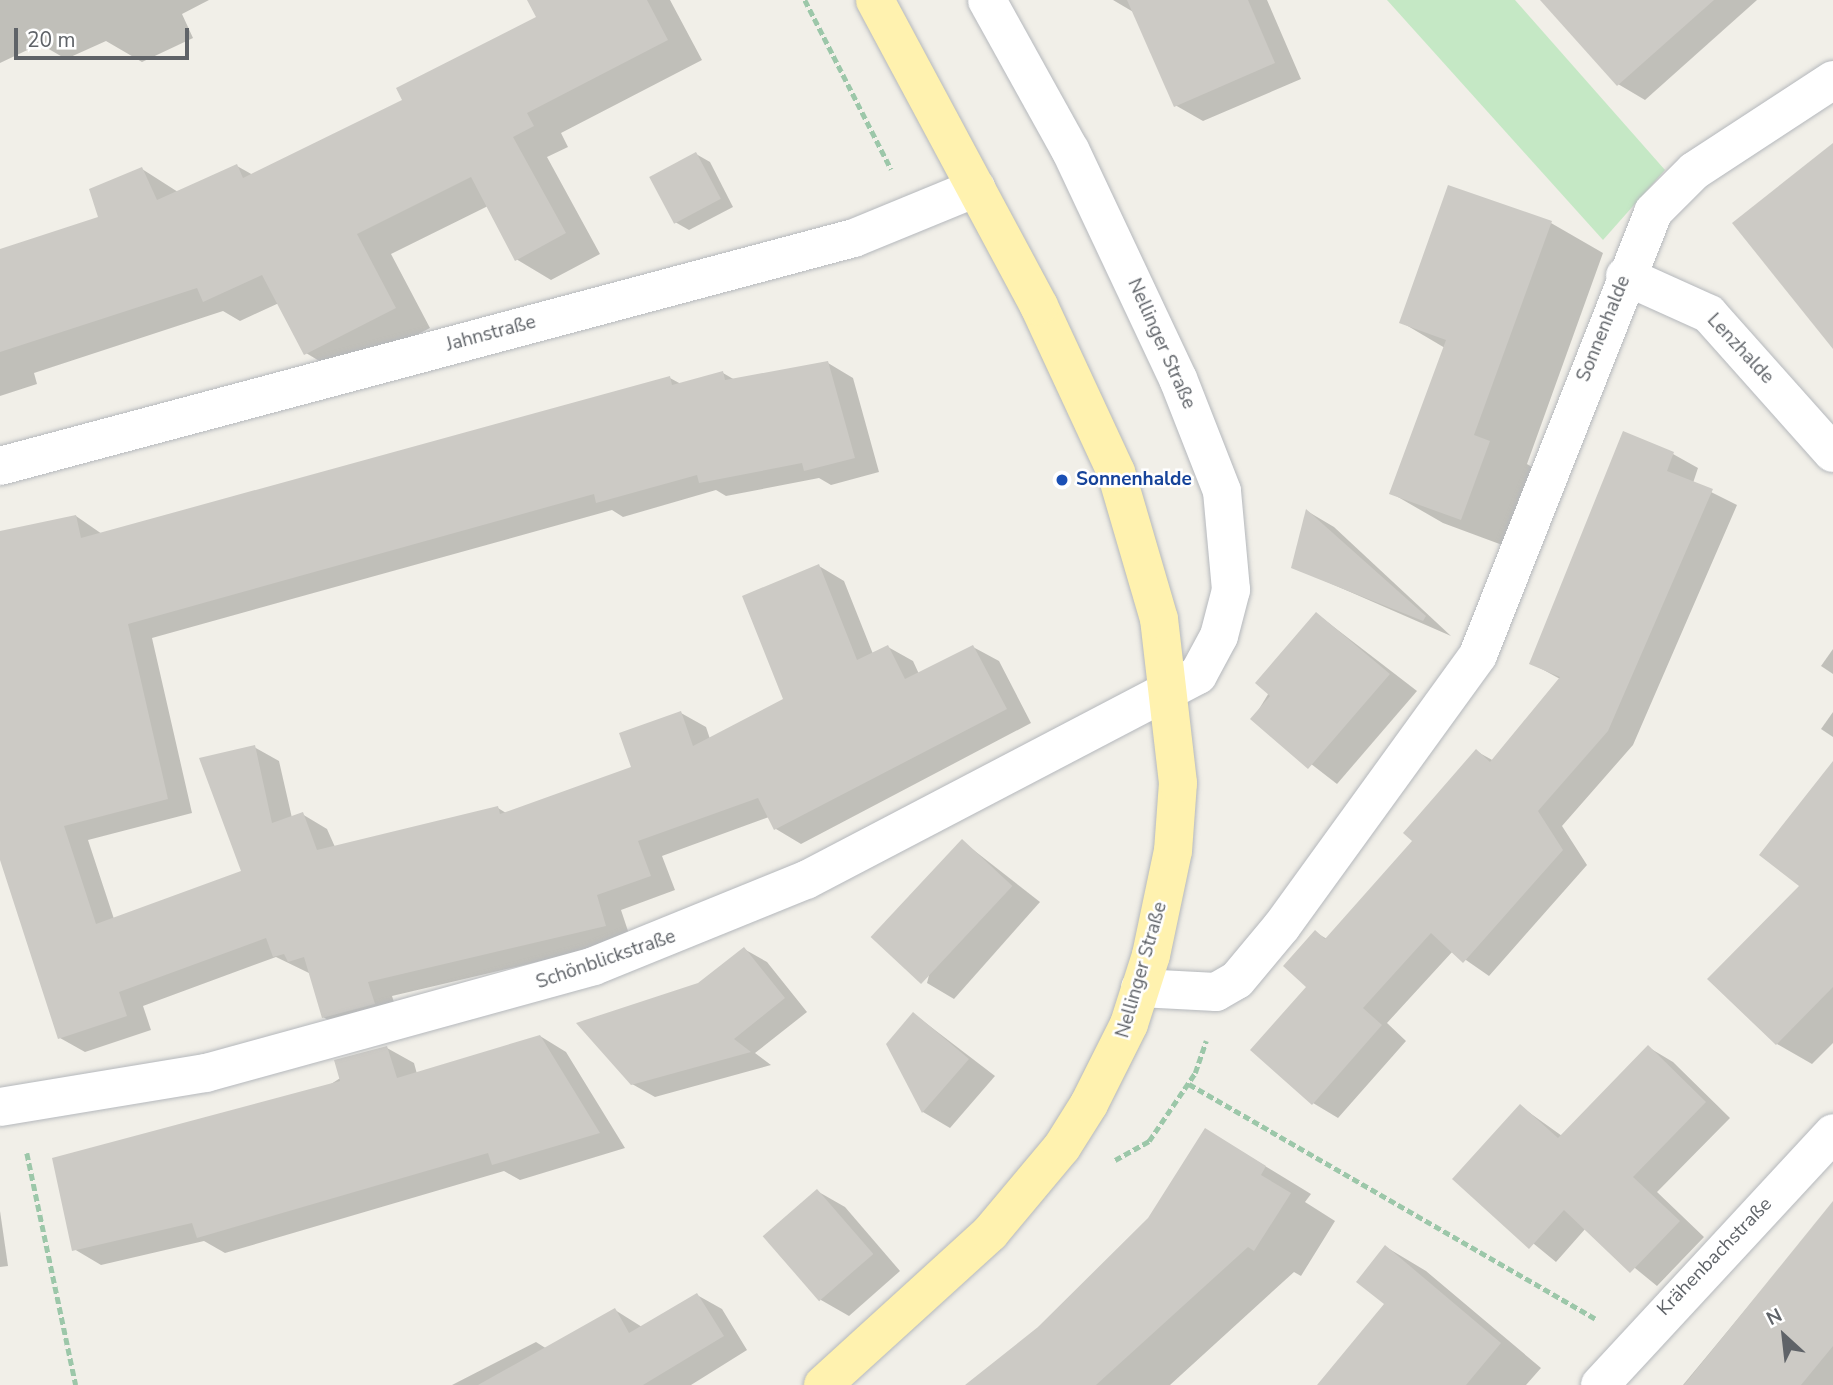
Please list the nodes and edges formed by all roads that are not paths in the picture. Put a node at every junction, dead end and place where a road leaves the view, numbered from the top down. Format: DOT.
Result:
graph roads {
  1 [pos="875,0"];
  2 [pos="987,0"];
  3 [pos="1833,80"];
  4 [pos="976,188"];
  5 [pos="1625,276"];
  6 [pos="1833,453"];
  7 [pos="0,466"];
  8 [pos="1169,692"];
  9 [pos="1140,988"];
  10 [pos="0,1107"];
  11 [pos="1833,1133"];
  12 [pos="823,1385"];
  13 [pos="1600,1385"];
  1 -- 4 [label="main road, Nellinger Straße"];
  2 -- 8 [label="street, Nellinger Straße"];
  3 -- 5 [label="street, Sonnenhalde"];
  4 -- 7 [label="street, Jahnstraße"];
  4 -- 8 [label="main road, Nellinger Straße"];
  5 -- 6 [label="street, Lenzhalde"];
  5 -- 9 [label="street, Sonnenhalde"];
  8 -- 9 [label="main road, Nellinger Straße"];
  8 -- 10 [label="street, Schönblickstraße"];
  9 -- 12 [label="main road, Nellinger Straße"];
  11 -- 13 [label="street, Krähenbachstraße"];
}
